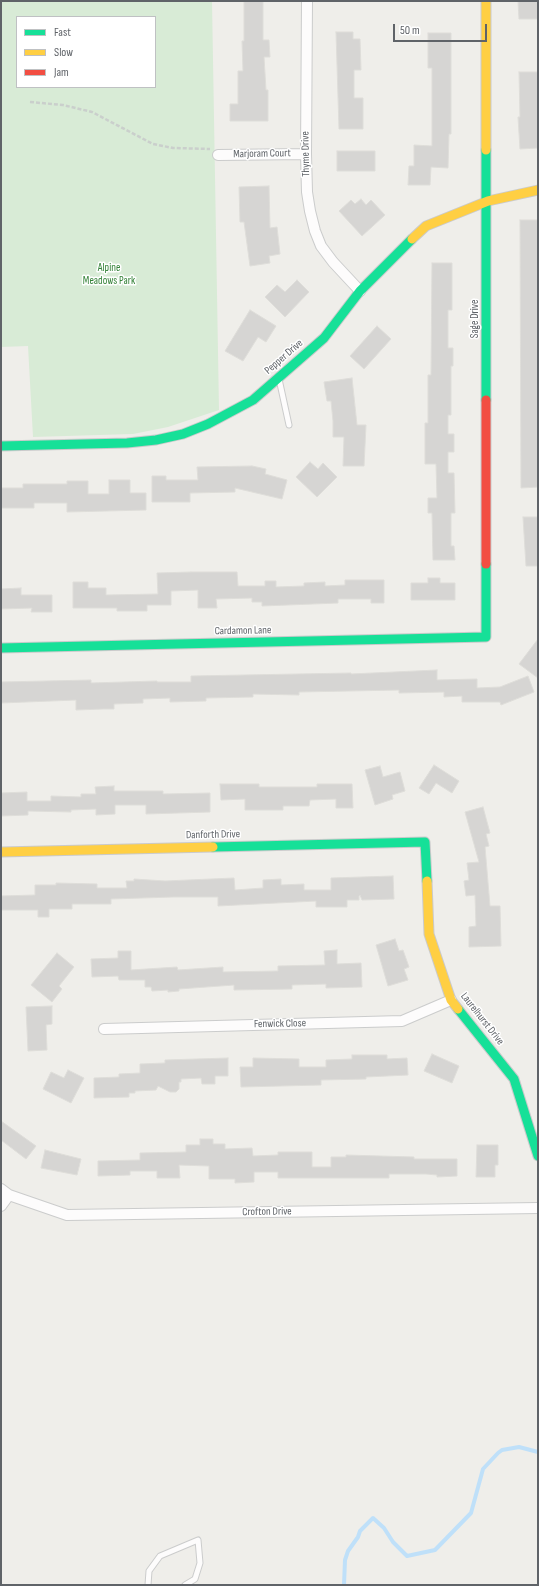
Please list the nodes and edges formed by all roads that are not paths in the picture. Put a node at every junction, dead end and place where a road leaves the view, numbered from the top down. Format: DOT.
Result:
graph roads {
  1 [pos="307,1"];
  2 [pos="486,1"];
  3 [pos="306,154"];
  4 [pos="218,155"];
  5 [pos="538,190"];
  6 [pos="488,200"];
  7 [pos="360,291"];
  8 [pos="278,378"];
  9 [pos="289,425"];
  10 [pos="1,446"];
  11 [pos="486,637"];
  12 [pos="1,648"];
  13 [pos="425,842"];
  14 [pos="1,852"];
  15 [pos="451,1000"];
  16 [pos="104,1029"];
  17 [pos="538,1156"];
  18 [pos="5,1192"];
  19 [pos="1,1206"];
  20 [pos="538,1208"];
  21 [pos="148,1585"];
  22 [pos="185,1585"];
  1 -- 3 [label="street, Thyme Drive"];
  2 -- 6 [label="street, Sage Drive"];
  3 -- 4 [label="street, Marjoram Court"];
  3 -- 7 [label="street, Thyme Drive"];
  5 -- 6 [label="street, Pepper Drive"];
  6 -- 7 [label="street, Pepper Drive"];
  6 -- 11 [label="street, Sage Drive"];
  7 -- 8 [label="street, Pepper Drive"];
  8 -- 9 [label="lane"];
  8 -- 10 [label="street, Pepper Drive"];
  11 -- 12 [label="street, Cardamon Lane"];
  13 -- 14 [label="street, Danforth Drive"];
  13 -- 15 [label="street, Laurelhurst Drive"];
  15 -- 16 [label="street, Fenwick Close"];
  15 -- 17 [label="street, Laurelhurst Drive"];
  18 -- 19 [label="street"];
  18 -- 20 [label="street, Crofton Drive"];
  21 -- 22 [label="lane"];
}
